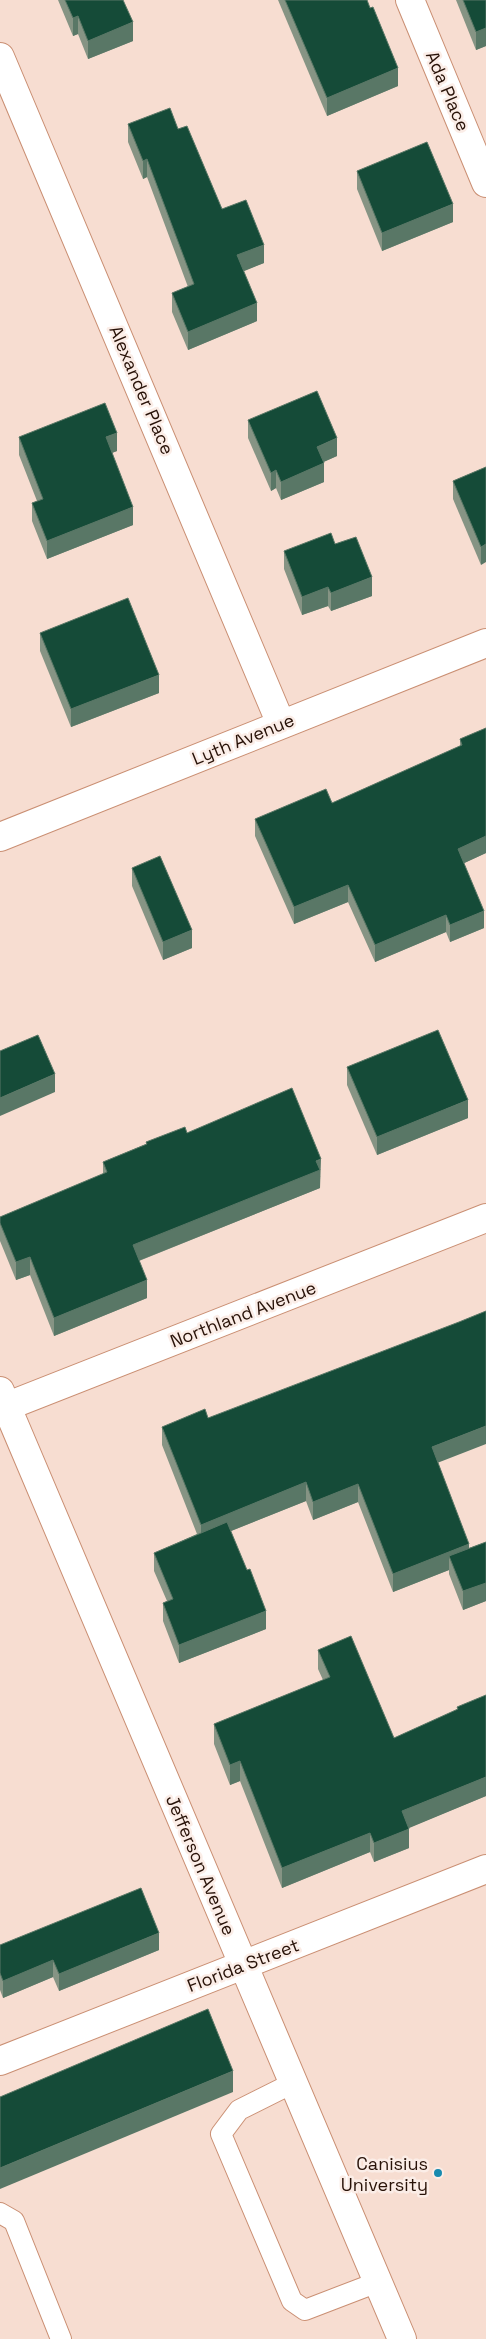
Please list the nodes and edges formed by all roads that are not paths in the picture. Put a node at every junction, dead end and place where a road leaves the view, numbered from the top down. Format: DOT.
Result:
graph roads {
  1 [pos="410,0"];
  2 [pos="0,57"];
  3 [pos="486,183"];
  4 [pos="486,643"];
  5 [pos="281,724"];
  6 [pos="0,837"];
  7 [pos="486,1218"];
  8 [pos="2,1402"];
  9 [pos="486,1869"];
  10 [pos="243,1965"];
  11 [pos="0,2061"];
  12 [pos="293,2083"];
  13 [pos="0,2214"];
  14 [pos="378,2282"];
  15 [pos="61,2339"];
  16 [pos="402,2339"];
  1 -- 3 [label="street, Ada Place"];
  2 -- 5 [label="street, Alexander Place"];
  4 -- 5 [label="street, Lyth Avenue"];
  5 -- 6 [label="street, Lyth Avenue"];
  7 -- 8 [label="street, Northland Avenue"];
  8 -- 10 [label="street, Jefferson Avenue"];
  9 -- 10 [label="street, Florida Street"];
  10 -- 11 [label="street, Florida Street"];
  10 -- 12 [label="street, Jefferson Avenue"];
  12 -- 14 [label="street, Jefferson Avenue"];
  12 -- 14 [label="lane"];
  13 -- 15 [label="lane"];
  14 -- 16 [label="street, Jefferson Avenue"];
}
